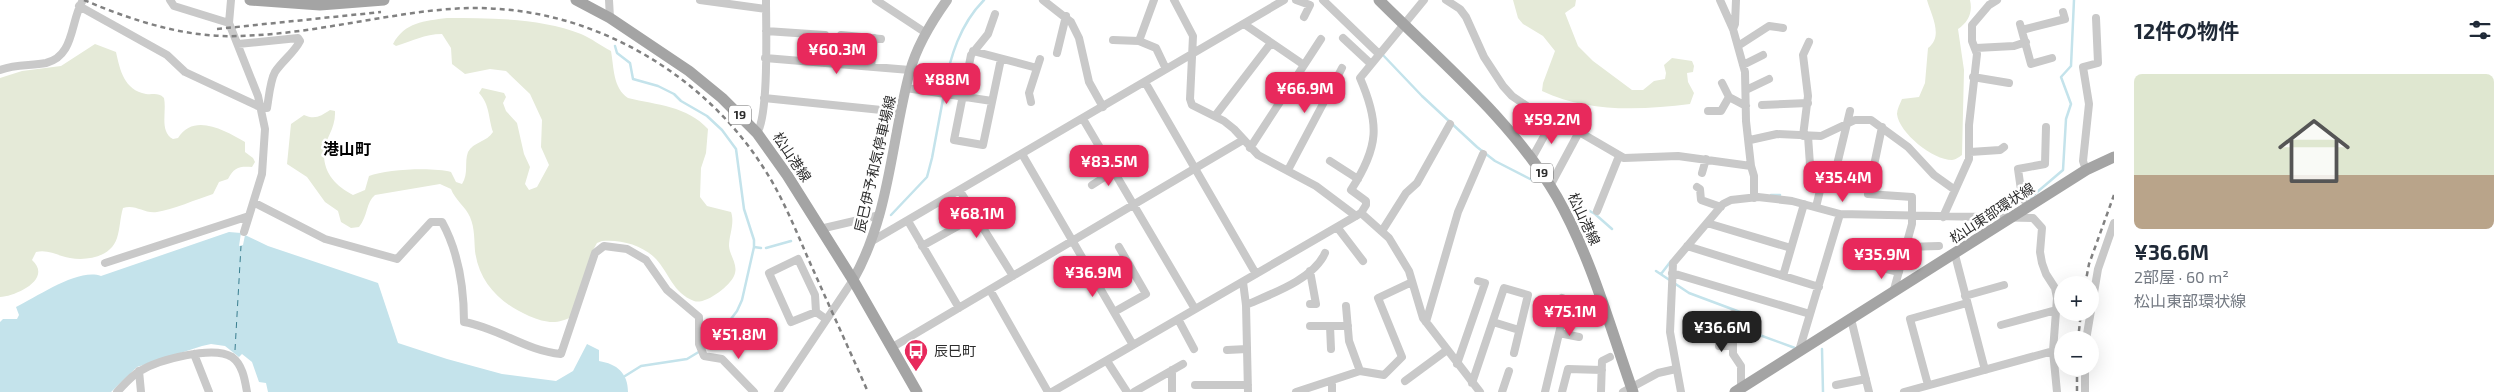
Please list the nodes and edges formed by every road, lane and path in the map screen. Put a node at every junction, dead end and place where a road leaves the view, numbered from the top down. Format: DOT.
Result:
graph roads {
  1 [pos="170,0"];
  2 [pos="231,0"];
  3 [pos="250,0"];
  4 [pos="384,0"];
  5 [pos="576,0"];
  6 [pos="609,0"];
  7 [pos="700,0"];
  8 [pos="766,0"];
  9 [pos="876,0"];
  10 [pos="947,0"];
  11 [pos="1043,0"];
  12 [pos="1154,0"];
  13 [pos="1174,0"];
  14 [pos="1284,0"];
  15 [pos="1296,0"];
  16 [pos="1323,0"];
  17 [pos="1379,0"];
  18 [pos="1424,0"];
  19 [pos="1446,0"];
  20 [pos="1720,0"];
  21 [pos="1736,0"];
  22 [pos="1997,0"];
  23 [pos="267,1"];
  24 [pos="79,2"];
  25 [pos="319,2"];
  26 [pos="348,2"];
  27 [pos="593,2"];
  28 [pos="886,3"];
  29 [pos="766,9"];
  30 [pos="2063,12"];
  31 [pos="995,14"];
  32 [pos="1066,16"];
  33 [pos="1304,17"];
  34 [pos="610,18"];
  35 [pos="2096,18"];
  36 [pos="230,23"];
  37 [pos="1244,24"];
  38 [pos="1403,24"];
  39 [pos="1783,28"];
  40 [pos="1733,29"];
  41 [pos="766,32"];
  42 [pos="847,33"];
  43 [pos="926,33"];
  44 [pos="825,35"];
  45 [pos="1343,38"];
  46 [pos="1321,39"];
  47 [pos="1113,40"];
  48 [pos="1139,41"];
  49 [pos="1809,42"];
  50 [pos="2026,42"];
  51 [pos="1271,43"];
  52 [pos="238,44"];
  53 [pos="1738,46"];
  54 [pos="1976,48"];
  55 [pos="973,51"];
  56 [pos="1057,53"];
  57 [pos="1193,54"];
  58 [pos="1379,54"];
  59 [pos="1763,54"];
  60 [pos="765,58"];
  61 [pos="2052,58"];
  62 [pos="1001,59"];
  63 [pos="1040,59"];
  64 [pos="1371,64"];
  65 [pos="1304,65"];
  66 [pos="1743,65"];
  67 [pos="872,67"];
  68 [pos="1037,68"];
  69 [pos="1342,68"];
  70 [pos="1166,69"];
  71 [pos="0,70"];
  72 [pos="910,70"];
  73 [pos="1973,77"];
  74 [pos="1769,79"];
  75 [pos="1145,82"];
  76 [pos="1722,83"];
  77 [pos="2008,83"];
  78 [pos="906,88"];
  79 [pos="1746,90"];
  80 [pos="961,96"];
  81 [pos="1729,97"];
  82 [pos="764,98"];
  83 [pos="992,100"];
  84 [pos="1031,102"];
  85 [pos="1808,103"];
  86 [pos="1762,105"];
  87 [pos="1746,106"];
  88 [pos="1103,107"];
  89 [pos="262,108"];
  90 [pos="1708,111"];
  91 [pos="901,112"];
  92 [pos="1850,112"];
  93 [pos="1215,116"];
  94 [pos="1083,119"];
  95 [pos="1553,120"];
  96 [pos="1450,124"];
  97 [pos="1847,125"];
  98 [pos="1882,127"];
  99 [pos="1579,132"];
  100 [pos="758,133"];
  101 [pos="2036,133"];
  102 [pos="1806,136"];
  103 [pos="1243,140"];
  104 [pos="1750,140"];
  105 [pos="2004,147"];
  106 [pos="1250,148"];
  107 [pos="1101,150"];
  108 [pos="1970,152"];
  109 [pos="1022,154"];
  110 [pos="1483,154"];
  111 [pos="1619,156"];
  112 [pos="2114,157"];
  113 [pos="1532,158"];
  114 [pos="1706,159"];
  115 [pos="1330,161"];
  116 [pos="1082,162"];
  117 [pos="1751,166"];
  118 [pos="1195,168"];
  119 [pos="1288,170"];
  120 [pos="1825,170"];
  121 [pos="2086,170"];
  122 [pos="1114,171"];
  123 [pos="1702,173"];
  124 [pos="1835,173"];
  125 [pos="1850,178"];
  126 [pos="1358,179"];
  127 [pos="1092,185"];
  128 [pos="1550,186"];
  129 [pos="1696,187"];
  130 [pos="1955,190"];
  131 [pos="960,191"];
  132 [pos="1754,198"];
  133 [pos="255,203"];
  134 [pos="1804,204"];
  135 [pos="1134,205"];
  136 [pos="1721,206"];
  137 [pos="2029,207"];
  138 [pos="1816,208"];
  139 [pos="1597,211"];
  140 [pos="1840,214"];
  141 [pos="880,215"];
  142 [pos="1358,215"];
  143 [pos="249,216"];
  144 [pos="976,216"];
  145 [pos="1913,217"];
  146 [pos="1943,217"];
  147 [pos="2013,218"];
  148 [pos="908,221"];
  149 [pos="1707,223"];
  150 [pos="2114,223"];
  151 [pos="1337,227"];
  152 [pos="820,230"];
  153 [pos="1382,231"];
  154 [pos="244,232"];
  155 [pos="1073,240"];
  156 [pos="872,242"];
  157 [pos="922,246"];
  158 [pos="1687,246"];
  159 [pos="1939,246"];
  160 [pos="1119,247"];
  161 [pos="1906,247"];
  162 [pos="1791,248"];
  163 [pos="1325,253"];
  164 [pos="1955,255"];
  165 [pos="1363,261"];
  166 [pos="1128,262"];
  167 [pos="105,263"];
  168 [pos="1870,265"];
  169 [pos="1310,271"];
  170 [pos="1899,272"];
  171 [pos="1672,273"];
  172 [pos="1256,274"];
  173 [pos="1013,276"];
  174 [pos="1783,276"];
  175 [pos="853,280"];
  176 [pos="1096,280"];
  177 [pos="1478,281"];
  178 [pos="1243,282"];
  179 [pos="1412,282"];
  180 [pos="2004,285"];
  181 [pos="2054,286"];
  182 [pos="1819,287"];
  183 [pos="990,290"];
  184 [pos="1893,294"];
  185 [pos="1562,298"];
  186 [pos="1966,300"];
  187 [pos="1310,304"];
  188 [pos="1246,305"];
  189 [pos="1346,306"];
  190 [pos="959,308"];
  191 [pos="1195,309"];
  192 [pos="2054,311"];
  193 [pos="816,312"];
  194 [pos="1114,312"];
  195 [pos="1733,314"];
  196 [pos="1810,314"];
  197 [pos="826,319"];
  198 [pos="1178,319"];
  199 [pos="1851,319"];
  200 [pos="2055,321"];
  201 [pos="1426,322"];
  202 [pos="1492,322"];
  203 [pos="2001,325"];
  204 [pos="1310,326"];
  205 [pos="1330,326"];
  206 [pos="1348,326"];
  207 [pos="1712,326"];
  208 [pos="1733,326"];
  209 [pos="1519,330"];
  210 [pos="2088,331"];
  211 [pos="1559,333"];
  212 [pos="1578,337"];
  213 [pos="1133,345"];
  214 [pos="1719,346"];
  215 [pos="1733,346"];
  216 [pos="891,348"];
  217 [pos="1194,349"];
  218 [pos="1247,349"];
  219 [pos="1331,349"];
  220 [pos="1227,350"];
  221 [pos="1446,350"];
  222 [pos="2053,351"];
  223 [pos="1799,352"];
  224 [pos="1514,353"];
  225 [pos="194,354"];
  226 [pos="1610,357"];
  227 [pos="1107,361"];
  228 [pos="1183,364"];
  229 [pos="1457,364"];
  230 [pos="1676,369"];
  231 [pos="1172,370"];
  232 [pos="1602,370"];
  233 [pos="1985,370"];
  234 [pos="139,371"];
  235 [pos="1509,371"];
  236 [pos="1360,372"];
  237 [pos="2084,376"];
  238 [pos="1866,379"];
  239 [pos="1332,381"];
  240 [pos="1405,381"];
  241 [pos="1472,383"];
  242 [pos="1195,385"];
  243 [pos="1836,385"];
  244 [pos="1928,386"];
  245 [pos="1248,388"];
  246 [pos="1204,389"];
  247 [pos="1738,390"];
  248 [pos="1629,391"];
  249 [pos="117,392"];
  250 [pos="141,392"];
  251 [pos="209,392"];
  252 [pos="248,392"];
  253 [pos="754,392"];
  254 [pos="778,392"];
  255 [pos="917,392"];
  256 [pos="1048,392"];
  257 [pos="1052,392"];
  258 [pos="1127,392"];
  259 [pos="1134,392"];
  260 [pos="1172,392"];
  261 [pos="1296,392"];
  262 [pos="1332,392"];
  263 [pos="1480,392"];
  264 [pos="1502,392"];
  265 [pos="1546,392"];
  266 [pos="1562,392"];
  267 [pos="1601,392"];
  268 [pos="1681,392"];
  269 [pos="1869,392"];
  270 [pos="1904,392"];
  271 [pos="2057,392"];
  272 [pos="2085,392"];
  1 -- 36 [label="street"];
  2 -- 36 [label="street"];
  3 -- 23 [label="main road"];
  4 -- 26 [label="main road"];
  5 -- 27 [label="main road, 松山港線 / 19"];
  6 -- 34 [label="street"];
  7 -- 29 [label="street"];
  8 -- 29 [label="street"];
  9 -- 28 [label="street"];
  10 -- 43 [label="main road, 辰巳伊予和気停車場線"];
  11 -- 32 [label="street"];
  12 -- 48 [label="street"];
  13 -- 57 [label="street"];
  14 -- 37 [label="street"];
  15 -- 33 [label="street"];
  16 -- 58 [label="street"];
  17 -- 38 [label="main road, 松山港線 / 19"];
  18 -- 38 [label="street"];
  19 -- 95 [label="street"];
  20 -- 40 [label="street"];
  21 -- 40 [label="street"];
  22 -- 54 [label="street"];
  23 -- 25 [label="main road"];
  24 -- 71 [label="street"];
  24 -- 89 [label="street"];
  25 -- 26 [label="main road"];
  27 -- 34 [label="main road, 松山港線 / 19"];
  28 -- 43 [label="street"];
  29 -- 41 [label="street"];
  30 -- 50 [label="street"];
  31 -- 55 [label="street"];
  32 -- 56 [label="street"];
  32 -- 88 [label="street"];
  34 -- 100 [label="main road, 松山港線 / 19"];
  35 -- 121 [label="street"];
  36 -- 52 [label="street"];
  37 -- 51 [label="street"];
  37 -- 57 [label="street"];
  38 -- 58 [label="street"];
  38 -- 113 [label="main road, 松山港線 / 19"];
  39 -- 53 [label="street"];
  40 -- 53 [label="street"];
  41 -- 44 [label="street"];
  41 -- 60 [label="street"];
  42 -- 67 [label="street"];
  43 -- 72 [label="main road, 辰巳伊予和気停車場線"];
  45 -- 64 [label="street"];
  46 -- 65 [label="street"];
  47 -- 48 [label="street"];
  48 -- 70 [label="street"];
  49 -- 85 [label="street"];
  50 -- 54 [label="street"];
  50 -- 61 [label="street"];
  51 -- 65 [label="street"];
  51 -- 93 [label="street"];
  52 -- 89 [label="street"];
  52 -- 89 [label="street"];
  53 -- 66 [label="street"];
  54 -- 73 [label="street"];
  55 -- 62 [label="street"];
  55 -- 80 [label="street"];
  57 -- 70 [label="street"];
  57 -- 93 [label="street"];
  58 -- 64 [label="street"];
  59 -- 66 [label="street"];
  60 -- 67 [label="street"];
  60 -- 82 [label="street"];
  62 -- 68 [label="street"];
  62 -- 83 [label="street"];
  63 -- 68 [label="street"];
  64 -- 126 [label="street"];
  65 -- 106 [label="street"];
  66 -- 79 [label="street"];
  67 -- 72 [label="street"];
  68 -- 84 [label="street"];
  69 -- 119 [label="street"];
  70 -- 75 [label="street"];
  72 -- 78 [label="main road, 辰巳伊予和気停車場線"];
  73 -- 77 [label="street"];
  73 -- 108 [label="street"];
  74 -- 79 [label="street"];
  75 -- 88 [label="street"];
  75 -- 118 [label="street"];
  76 -- 81 [label="street"];
  78 -- 80 [label="street"];
  78 -- 91 [label="main road, 辰巳伊予和気停車場線"];
  79 -- 87 [label="street"];
  80 -- 83 [label="street"];
  80 -- 83 [label="street"];
  81 -- 87 [label="street"];
  81 -- 90 [label="street"];
  82 -- 91 [label="street"];
  82 -- 100 [label="street"];
  85 -- 86 [label="street"];
  85 -- 102 [label="street"];
  87 -- 104 [label="street"];
  88 -- 94 [label="street"];
  89 -- 133 [label="street"];
  91 -- 141 [label="main road, 辰巳伊予和気停車場線"];
  92 -- 97 [label="street"];
  93 -- 103 [label="street"];
  94 -- 107 [label="street"];
  94 -- 109 [label="street"];
  95 -- 99 [label="street"];
  95 -- 113 [label="street"];
  96 -- 153 [label="street"];
  97 -- 98 [label="street"];
  97 -- 102 [label="street"];
  97 -- 124 [label="street"];
  98 -- 130 [label="street"];
  98 -- 145 [label="street"];
  99 -- 111 [label="street"];
  99 -- 128 [label="street"];
  100 -- 152 [label="main road, 松山港線 / 19"];
  101 -- 137 [label="street"];
  102 -- 104 [label="street"];
  102 -- 120 [label="street"];
  103 -- 106 [label="street"];
  103 -- 118 [label="street"];
  104 -- 117 [label="street"];
  105 -- 108 [label="street"];
  106 -- 119 [label="street"];
  107 -- 116 [label="street"];
  107 -- 122 [label="street"];
  108 -- 130 [label="street"];
  109 -- 131 [label="street"];
  109 -- 155 [label="street"];
  110 -- 201 [label="street"];
  111 -- 114 [label="street"];
  111 -- 139 [label="street"];
  112 -- 121 [label="main road, 松山東部環状線"];
  113 -- 128 [label="main road, 松山港線 / 19"];
  114 -- 117 [label="street"];
  114 -- 123 [label="street"];
  115 -- 126 [label="street"];
  117 -- 132 [label="street"];
  118 -- 135 [label="street"];
  118 -- 172 [label="street"];
  119 -- 142 [label="street"];
  120 -- 124 [label="street"];
  120 -- 138 [label="street"];
  121 -- 137 [label="main road, 松山東部環状線"];
  122 -- 127 [label="street"];
  122 -- 135 [label="street"];
  124 -- 125 [label="street"];
  126 -- 142 [label="street"];
  128 -- 248 [label="main road, 松山港線 / 19"];
  129 -- 136 [label="street"];
  130 -- 146 [label="street"];
  131 -- 144 [label="street"];
  131 -- 148 [label="street"];
  132 -- 134 [label="street"];
  132 -- 136 [label="street"];
  133 -- 143 [label="street"];
  133 -- 253 [label="street"];
  134 -- 138 [label="street"];
  134 -- 162 [label="street"];
  135 -- 155 [label="street"];
  135 -- 191 [label="street"];
  136 -- 149 [label="street"];
  137 -- 147 [label="main road, 松山東部環状線"];
  138 -- 140 [label="street"];
  140 -- 145 [label="street"];
  140 -- 182 [label="street"];
  141 -- 152 [label="street"];
  141 -- 156 [label="main road, 辰巳伊予和気停車場線"];
  142 -- 151 [label="street"];
  142 -- 153 [label="street"];
  143 -- 154 [label="street"];
  143 -- 167 [label="street"];
  144 -- 157 [label="street"];
  144 -- 173 [label="street"];
  145 -- 146 [label="street"];
  145 -- 161 [label="street"];
  146 -- 147 [label="street"];
  147 -- 164 [label="main road, 松山東部環状線"];
  147 -- 181 [label="street"];
  148 -- 156 [label="street"];
  148 -- 157 [label="street"];
  149 -- 158 [label="street"];
  149 -- 162 [label="street"];
  150 -- 210 [label="street"];
  151 -- 165 [label="street"];
  151 -- 172 [label="street"];
  152 -- 175 [label="main road, 松山港線 / 19"];
  153 -- 179 [label="street"];
  155 -- 173 [label="street"];
  155 -- 176 [label="street"];
  156 -- 175 [label="main road, 辰巳伊予和気停車場線"];
  157 -- 190 [label="street"];
  158 -- 171 [label="street"];
  158 -- 174 [label="street"];
  159 -- 161 [label="street"];
  160 -- 166 [label="street"];
  161 -- 170 [label="street"];
  162 -- 174 [label="street"];
  163 -- 169 [label="street"];
  164 -- 184 [label="main road, 松山東部環状線"];
  164 -- 186 [label="street"];
  166 -- 176 [label="street"];
  166 -- 194 [label="street"];
  168 -- 170 [label="street"];
  169 -- 187 [label="street"];
  169 -- 188 [label="street"];
  170 -- 184 [label="street"];
  171 -- 196 [label="street"];
  171 -- 230 [label="street"];
  172 -- 178 [label="street"];
  173 -- 183 [label="street"];
  174 -- 182 [label="street"];
  175 -- 197 [label="street"];
  175 -- 216 [label="main road, 松山港線 / 19"];
  176 -- 194 [label="street"];
  177 -- 229 [label="street"];
  178 -- 188 [label="street"];
  178 -- 191 [label="street"];
  179 -- 201 [label="street"];
  179 -- 236 [label="street"];
  180 -- 186 [label="street"];
  182 -- 196 [label="street"];
  183 -- 190 [label="street"];
  183 -- 256 [label="street"];
  184 -- 199 [label="main road, 松山東部環状線"];
  185 -- 211 [label="street"];
  186 -- 233 [label="street"];
  186 -- 244 [label="street"];
  188 -- 218 [label="street"];
  189 -- 206 [label="street"];
  190 -- 216 [label="street"];
  191 -- 198 [label="street"];
  192 -- 203 [label="street"];
  193 -- 193 [label="street"];
  193 -- 197 [label="street"];
  194 -- 213 [label="street"];
  195 -- 208 [label="street"];
  196 -- 223 [label="street"];
  197 -- 254 [label="street"];
  198 -- 213 [label="street"];
  198 -- 217 [label="street"];
  199 -- 223 [label="main road, 松山東部環状線"];
  199 -- 238 [label="street"];
  200 -- 222 [label="street"];
  201 -- 221 [label="street"];
  202 -- 209 [label="street"];
  202 -- 209 [label="street"];
  202 -- 241 [label="street"];
  204 -- 205 [label="street"];
  205 -- 206 [label="street"];
  205 -- 219 [label="street"];
  206 -- 236 [label="street"];
  207 -- 208 [label="street"];
  208 -- 215 [label="street"];
  209 -- 224 [label="street"];
  211 -- 212 [label="street"];
  211 -- 265 [label="street"];
  213 -- 227 [label="street"];
  214 -- 215 [label="street"];
  215 -- 247 [label="street"];
  216 -- 255 [label="main road, 松山港線 / 19"];
  218 -- 220 [label="street"];
  218 -- 245 [label="street"];
  221 -- 229 [label="street"];
  221 -- 240 [label="street"];
  222 -- 233 [label="street"];
  222 -- 271 [label="street"];
  223 -- 247 [label="main road, 松山東部環状線"];
  225 -- 234 [label="street"];
  225 -- 251 [label="street"];
  225 -- 252 [label="street"];
  226 -- 232 [label="street"];
  227 -- 257 [label="street"];
  227 -- 258 [label="street"];
  228 -- 231 [label="street"];
  229 -- 241 [label="street"];
  230 -- 248 [label="street"];
  230 -- 268 [label="street"];
  231 -- 259 [label="street"];
  231 -- 260 [label="street"];
  232 -- 266 [label="street"];
  232 -- 267 [label="street"];
  233 -- 244 [label="street"];
  234 -- 249 [label="street"];
  234 -- 250 [label="street"];
  235 -- 264 [label="street"];
  236 -- 239 [label="street"];
  237 -- 272 [label="street"];
  238 -- 243 [label="street"];
  238 -- 269 [label="street"];
  239 -- 261 [label="street"];
  239 -- 262 [label="street"];
  241 -- 263 [label="street"];
  242 -- 246 [label="street"];
  244 -- 270 [label="street"];
  245 -- 246 [label="street"];
}
